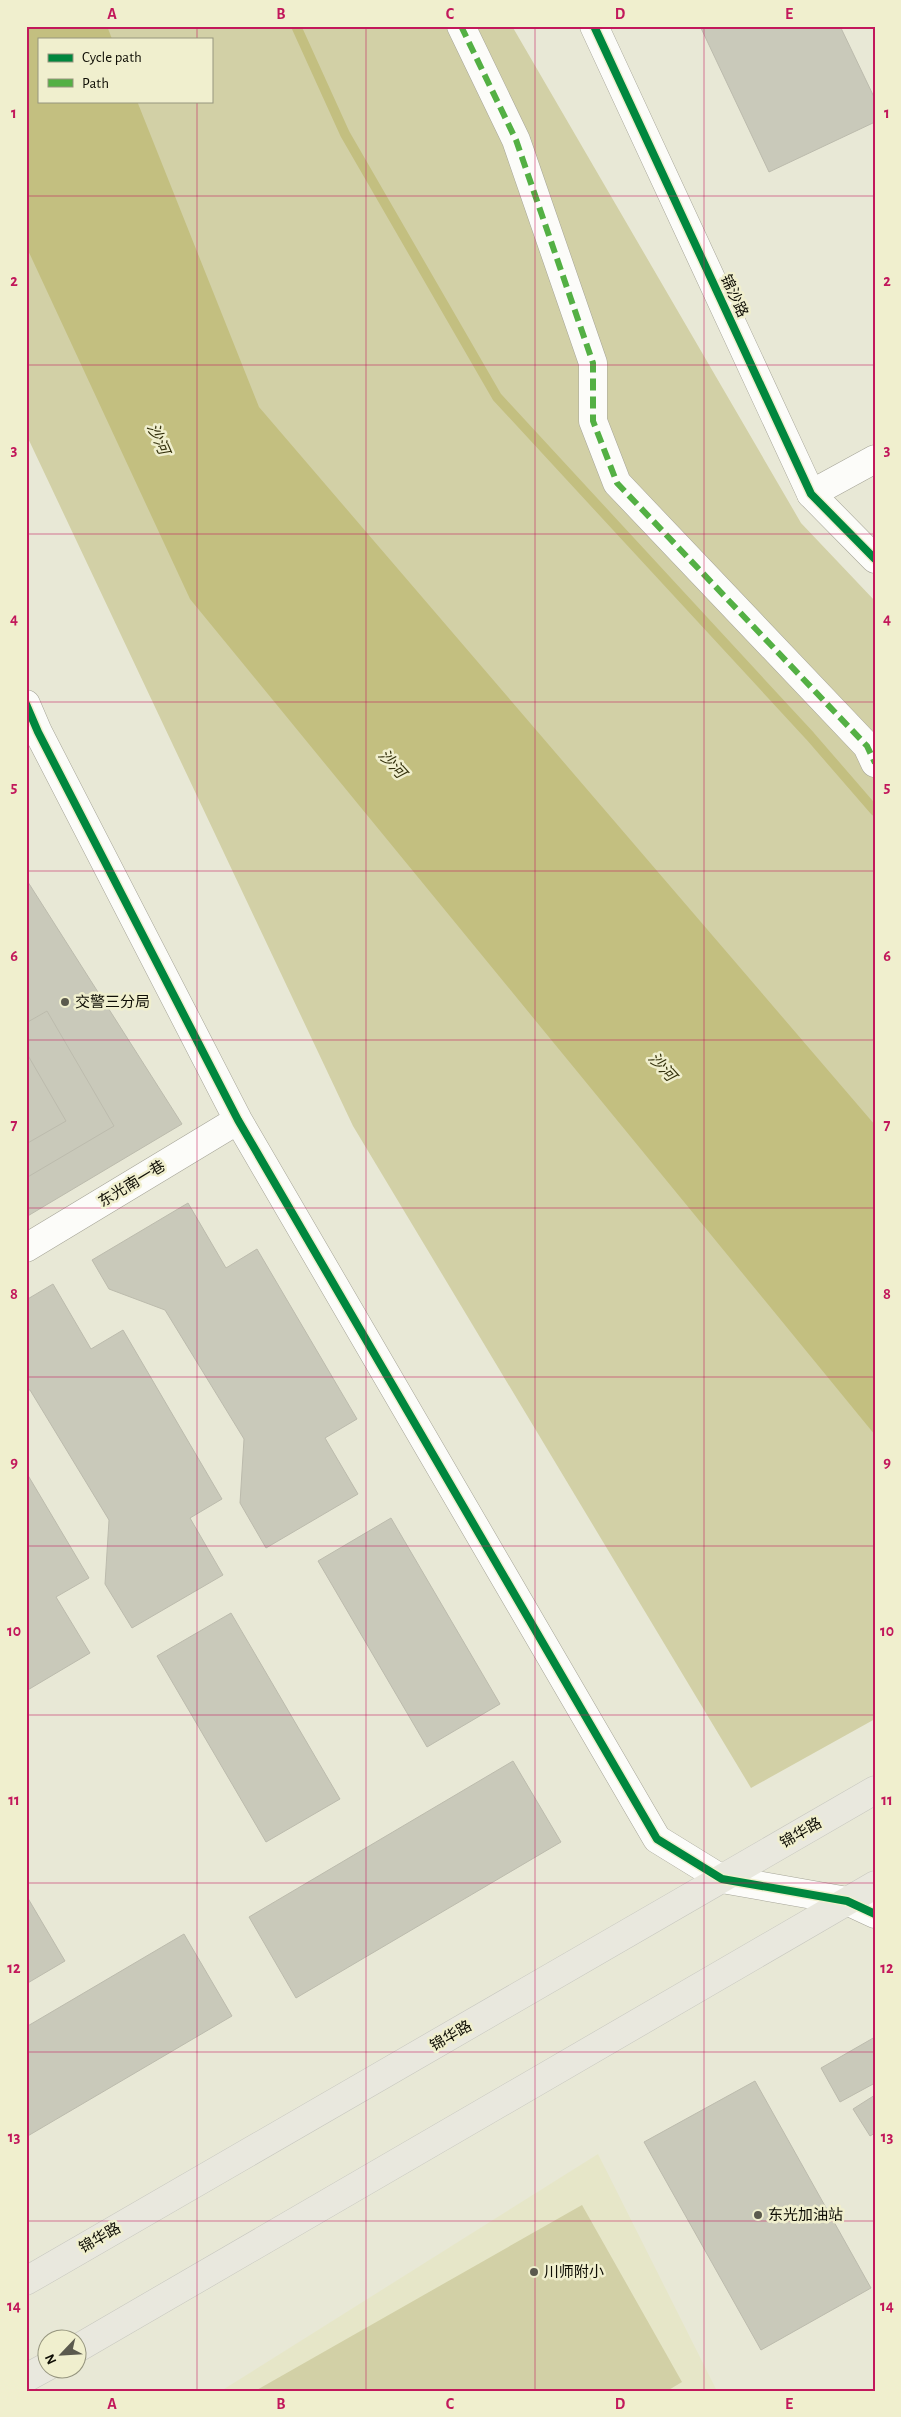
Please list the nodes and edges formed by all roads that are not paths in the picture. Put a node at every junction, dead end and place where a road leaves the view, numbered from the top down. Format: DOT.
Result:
graph roads {
  1 [pos="461,26"];
  2 [pos="594,26"];
  3 [pos="875,459"];
  4 [pos="811,494"];
  5 [pos="875,559"];
  6 [pos="26,704"];
  7 [pos="875,763"];
  8 [pos="238,1120"];
  9 [pos="26,1248"];
  10 [pos="875,1790"];
  11 [pos="722,1879"];
  12 [pos="875,1885"];
  13 [pos="846,1901"];
  14 [pos="875,1914"];
  15 [pos="26,2281"];
  16 [pos="88,2342"];
  17 [pos="38,2371"];
  18 [pos="26,2378"];
  1 -- 7 [label="street"];
  2 -- 4 [label="street, 锦沙路"];
  3 -- 4 [label="street"];
  4 -- 5 [label="street, 锦沙路"];
  6 -- 8 [label="street"];
  8 -- 9 [label="street, 东光南一巷"];
  8 -- 11 [label="street"];
  10 -- 11 [label="main road, 锦华路"];
  11 -- 13 [label="street"];
  11 -- 15 [label="main road, 锦华路"];
  12 -- 13 [label="main road"];
  13 -- 14 [label="street"];
  13 -- 16 [label="main road"];
  17 -- 18 [label="main road"];
}
